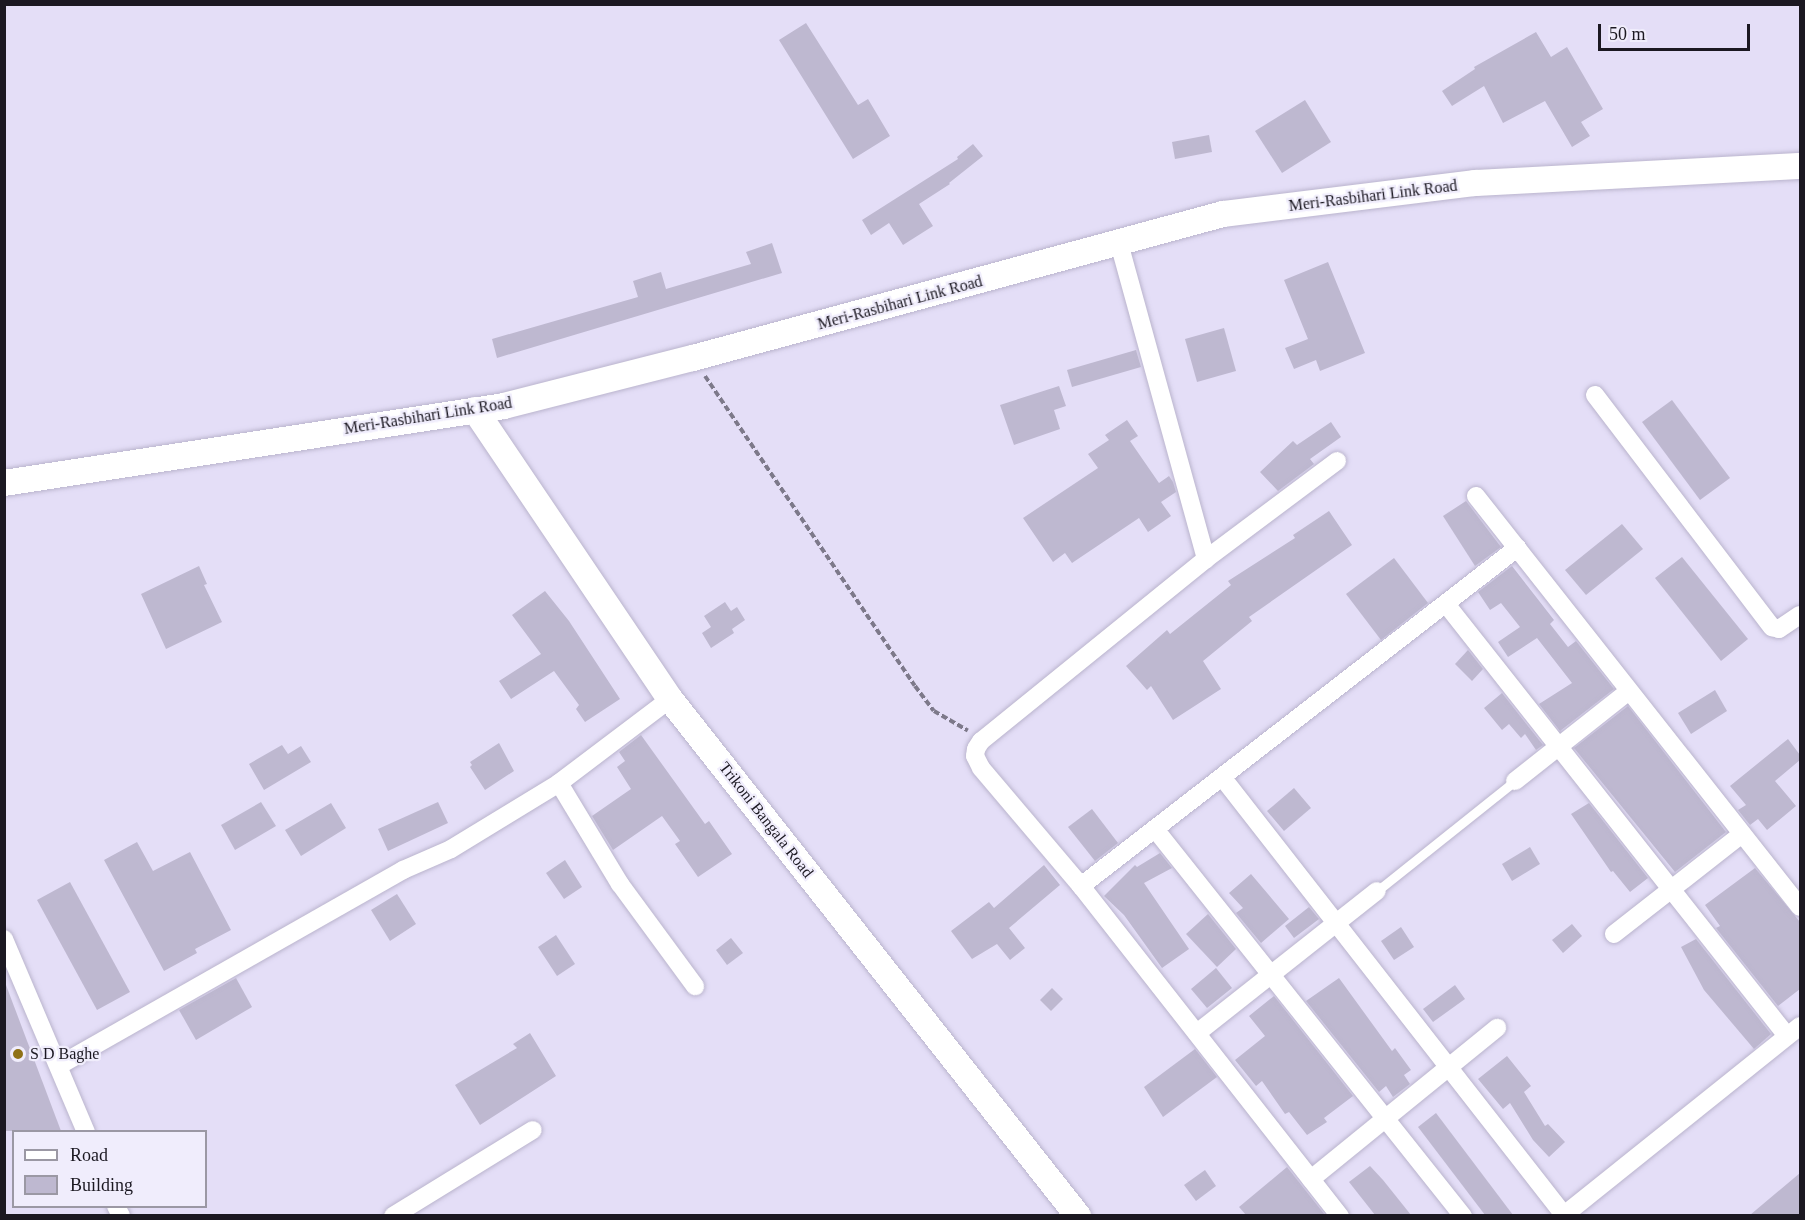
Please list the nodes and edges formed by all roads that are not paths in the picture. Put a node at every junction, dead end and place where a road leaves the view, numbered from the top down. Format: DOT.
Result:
graph roads {
  1 [pos="1800,166"];
  2 [pos="1119,243"];
  3 [pos="1595,396"];
  4 [pos="475,410"];
  5 [pos="1337,461"];
  6 [pos="4,483"];
  7 [pos="1476,496"];
  8 [pos="1517,548"];
  9 [pos="1206,559"];
  10 [pos="1446,604"];
  11 [pos="1800,615"];
  12 [pos="1629,691"];
  13 [pos="670,699"];
  14 [pos="1559,747"];
  15 [pos="1222,777"];
  16 [pos="1515,781"];
  17 [pos="558,783"];
  18 [pos="1155,829"];
  19 [pos="1743,834"];
  20 [pos="1081,886"];
  21 [pos="1671,889"];
  22 [pos="1377,891"];
  23 [pos="1800,907"];
  24 [pos="1336,922"];
  25 [pos="1614,934"];
  26 [pos="4,939"];
  27 [pos="1271,974"];
  28 [pos="695,986"];
  29 [pos="1497,1028"];
  30 [pos="1794,1031"];
  31 [pos="1197,1033"];
  32 [pos="60,1065"];
  33 [pos="1449,1067"];
  34 [pos="1386,1118"];
  35 [pos="86,1130"];
  36 [pos="533,1130"];
  37 [pos="1311,1179"];
  38 [pos="393,1215"];
  39 [pos="1078,1215"];
  40 [pos="1340,1215"];
  41 [pos="1463,1215"];
  42 [pos="1563,1215"];
  1 -- 2 [label="main road, Meri-Rasbihari Link Road"];
  2 -- 4 [label="main road, Meri-Rasbihari Link Road"];
  2 -- 9 [label="street"];
  3 -- 11 [label="street"];
  4 -- 6 [label="main road, Meri-Rasbihari Link Road"];
  4 -- 13 [label="main road, Trikoni Bangala Road"];
  5 -- 9 [label="street"];
  7 -- 8 [label="street"];
  8 -- 10 [label="street"];
  8 -- 12 [label="street"];
  9 -- 20 [label="street"];
  10 -- 14 [label="street"];
  10 -- 15 [label="street"];
  12 -- 14 [label="street"];
  12 -- 19 [label="street"];
  13 -- 17 [label="street"];
  13 -- 39 [label="main road, Trikoni Bangala Road"];
  14 -- 16 [label="street"];
  14 -- 21 [label="street"];
  15 -- 18 [label="street"];
  15 -- 24 [label="street"];
  16 -- 22 [label="lane"];
  17 -- 28 [label="street"];
  17 -- 32 [label="street"];
  18 -- 20 [label="street"];
  18 -- 27 [label="street"];
  19 -- 21 [label="street"];
  19 -- 23 [label="street"];
  20 -- 31 [label="street"];
  21 -- 25 [label="street"];
  21 -- 30 [label="street"];
  22 -- 24 [label="street"];
  24 -- 27 [label="street"];
  24 -- 33 [label="street"];
  26 -- 32 [label="street"];
  27 -- 31 [label="street"];
  27 -- 34 [label="street"];
  29 -- 33 [label="street"];
  30 -- 42 [label="street"];
  31 -- 37 [label="street"];
  32 -- 35 [label="street"];
  33 -- 34 [label="street"];
  33 -- 42 [label="street"];
  34 -- 37 [label="street"];
  34 -- 41 [label="street"];
  36 -- 38 [label="street"];
  37 -- 40 [label="street"];
}
